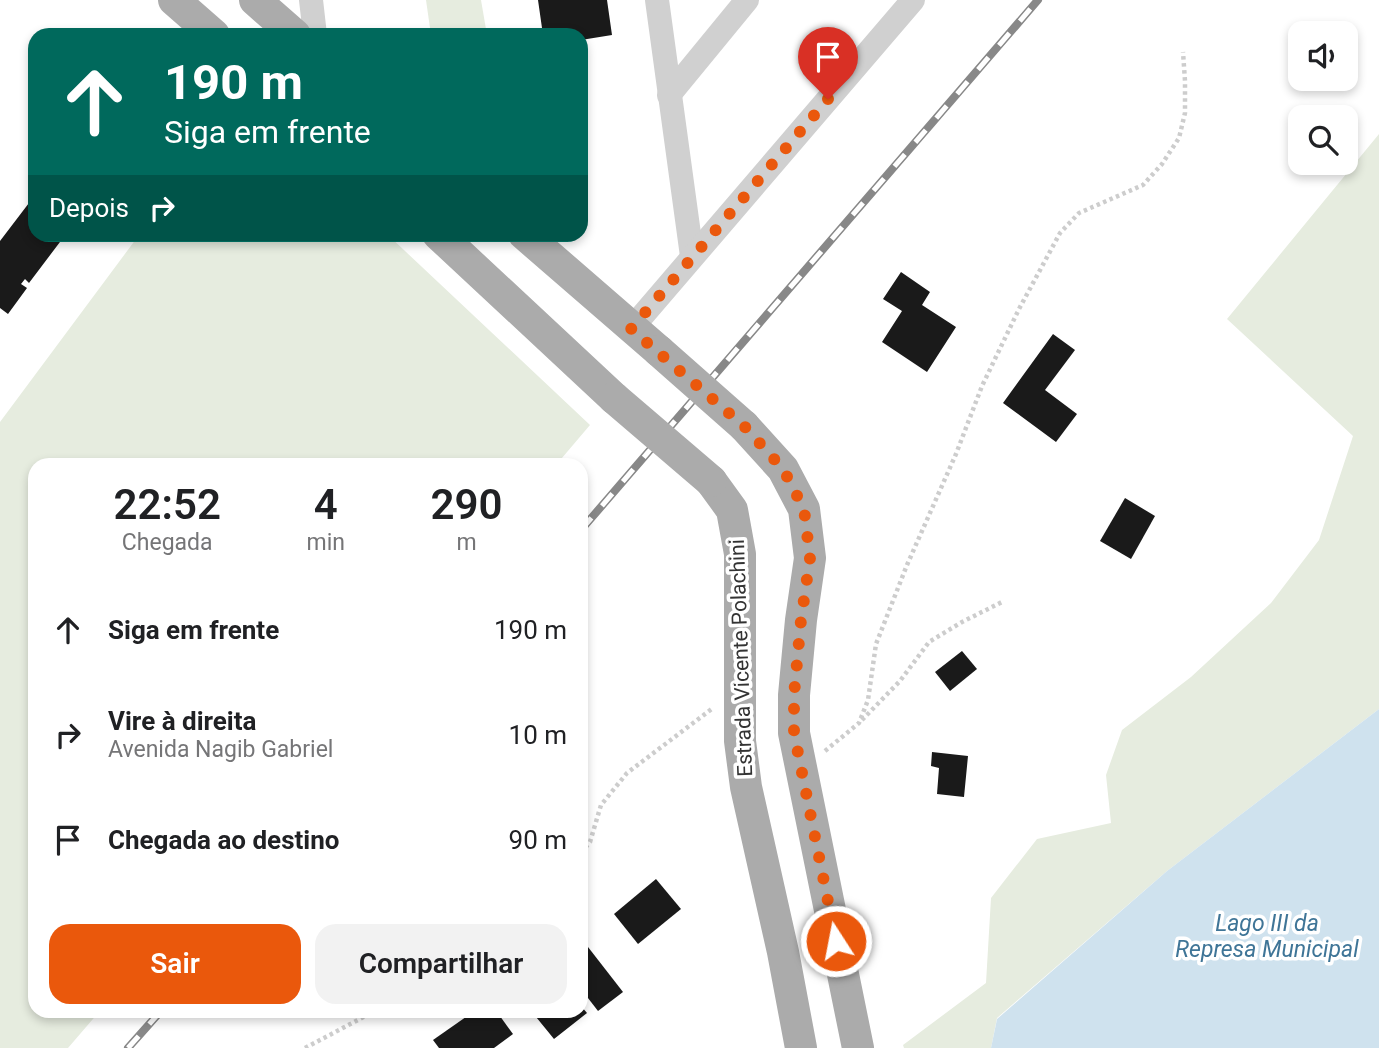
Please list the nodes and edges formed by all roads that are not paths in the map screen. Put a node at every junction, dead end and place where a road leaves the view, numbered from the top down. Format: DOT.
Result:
graph roads {
  1 [pos="174,0"];
  2 [pos="255,0"];
  3 [pos="311,0"];
  4 [pos="657,0"];
  5 [pos="747,0"];
  6 [pos="913,0"];
  7 [pos="206,28"];
  8 [pos="287,28"];
  9 [pos="314,28"];
  10 [pos="669,95"];
  11 [pos="447,242"];
  12 [pos="533,242"];
  13 [pos="692,256"];
  14 [pos="631,329"];
  15 [pos="801,1048"];
  16 [pos="858,1048"];
  1 -- 7 [label="main road"];
  2 -- 8 [label="main road"];
  3 -- 9 [label="street"];
  4 -- 10 [label="street"];
  5 -- 10 [label="street"];
  6 -- 13 [label="street"];
  10 -- 13 [label="street"];
  11 -- 15 [label="main road, Estrada Vicente Polachini, bridge"];
  12 -- 14 [label="main road"];
  13 -- 14 [label="street"];
  14 -- 16 [label="main road, bridge"];
}
